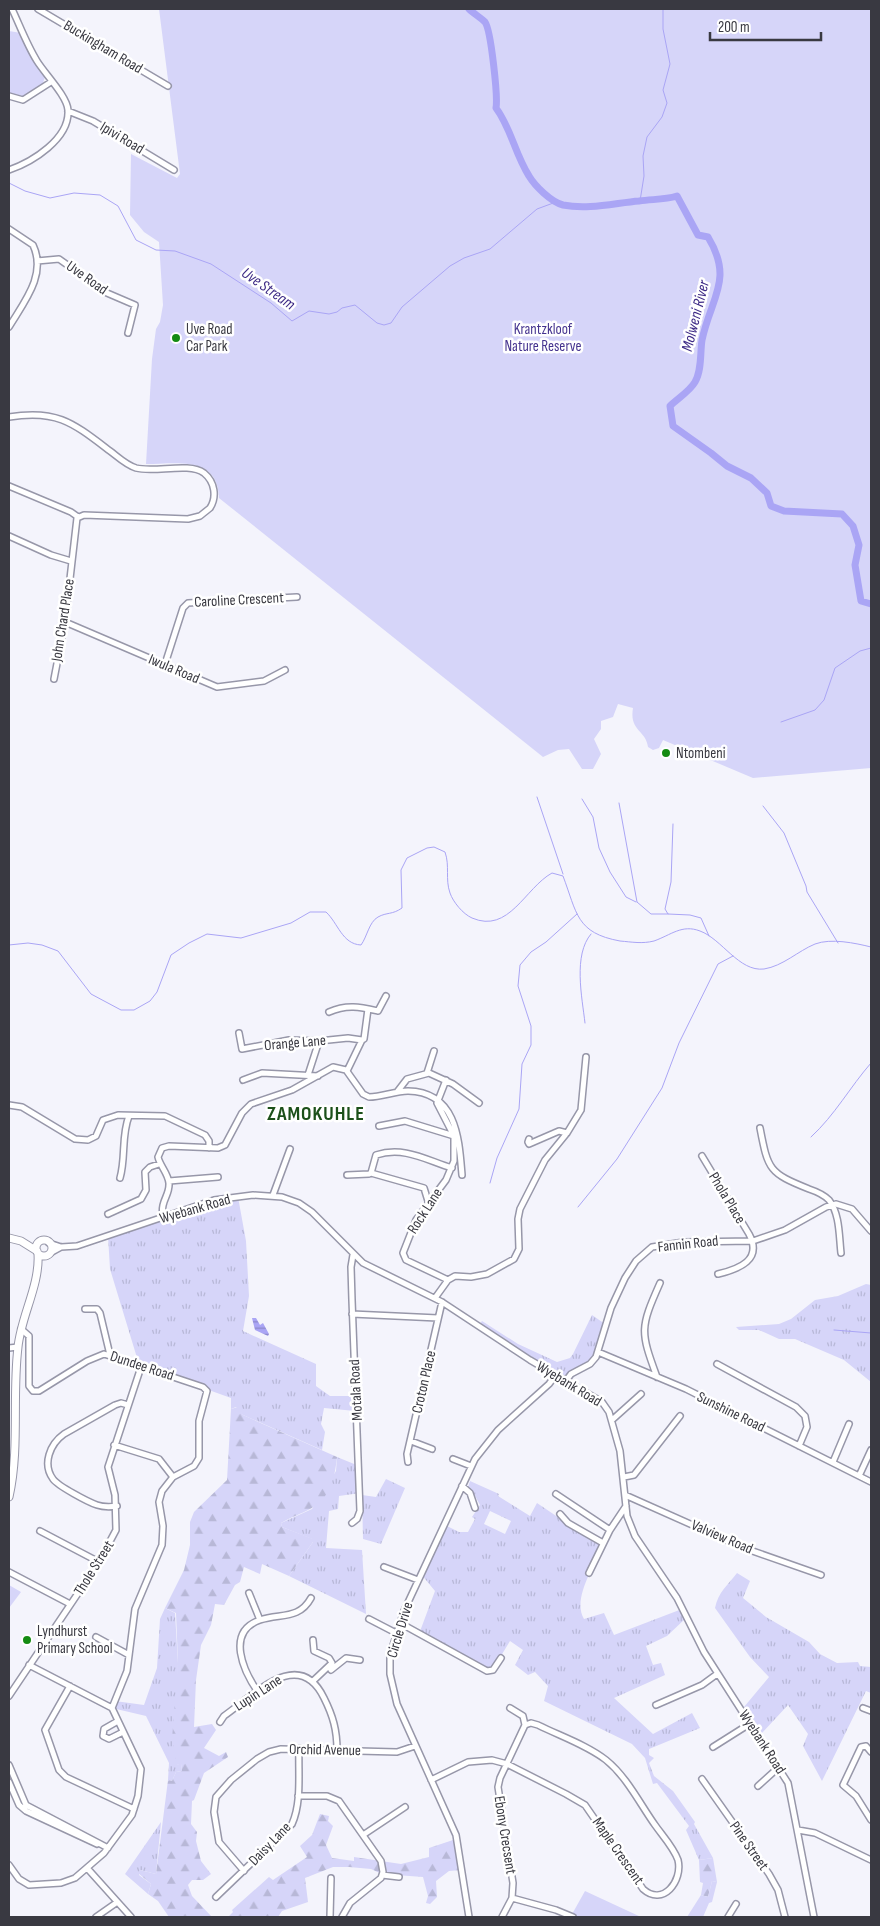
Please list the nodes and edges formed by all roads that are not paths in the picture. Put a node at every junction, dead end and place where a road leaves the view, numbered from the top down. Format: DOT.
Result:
graph roads {
  1 [pos="12,9"];
  2 [pos="38,9"];
  3 [pos="51,82"];
  4 [pos="168,86"];
  5 [pos="9,96"];
  6 [pos="68,111"];
  7 [pos="9,170"];
  8 [pos="174,170"];
  9 [pos="9,229"];
  10 [pos="37,261"];
  11 [pos="9,327"];
  12 [pos="128,333"];
  13 [pos="9,417"];
  14 [pos="9,486"];
  15 [pos="78,517"];
  16 [pos="9,536"];
  17 [pos="71,561"];
  18 [pos="296,597"];
  19 [pos="65,622"];
  20 [pos="165,664"];
  21 [pos="285,670"];
  22 [pos="54,679"];
  23 [pos="386,996"];
  24 [pos="368,1009"];
  25 [pos="329,1012"];
  26 [pos="239,1034"];
  27 [pos="363,1040"];
  28 [pos="319,1041"];
  29 [pos="434,1051"];
  30 [pos="586,1057"];
  31 [pos="347,1071"];
  32 [pos="427,1073"];
  33 [pos="308,1075"];
  34 [pos="318,1076"];
  35 [pos="243,1080"];
  36 [pos="446,1080"];
  37 [pos="397,1092"];
  38 [pos="438,1101"];
  39 [pos="479,1103"];
  40 [pos="9,1105"];
  41 [pos="129,1116"];
  42 [pos="379,1126"];
  43 [pos="760,1128"];
  44 [pos="567,1133"];
  45 [pos="454,1136"];
  46 [pos="529,1139"];
  47 [pos="209,1148"];
  48 [pos="290,1149"];
  49 [pos="702,1156"];
  50 [pos="159,1164"];
  51 [pos="452,1168"];
  52 [pos="371,1173"];
  53 [pos="347,1175"];
  54 [pos="462,1175"];
  55 [pos="218,1177"];
  56 [pos="120,1178"];
  57 [pos="169,1181"];
  58 [pos="273,1195"];
  59 [pos="428,1201"];
  60 [pos="831,1205"];
  61 [pos="108,1214"];
  62 [pos="163,1217"];
  63 [pos="871,1231"];
  64 [pos="9,1238"];
  65 [pos="20,1241"];
  66 [pos="753,1241"];
  67 [pos="39,1242"];
  68 [pos="49,1243"];
  69 [pos="61,1247"];
  70 [pos="841,1253"];
  71 [pos="43,1254"];
  72 [pos="353,1255"];
  73 [pos="718,1274"];
  74 [pos="448,1280"];
  75 [pos="660,1283"];
  76 [pos="435,1298"];
  77 [pos="442,1302"];
  78 [pos="85,1309"];
  79 [pos="352,1314"];
  80 [pos="438,1318"];
  81 [pos="21,1330"];
  82 [pos="18,1347"];
  83 [pos="9,1348"];
  84 [pos="598,1352"];
  85 [pos="110,1355"];
  86 [pos="717,1364"];
  87 [pos="141,1366"];
  88 [pos="555,1376"];
  89 [pos="657,1377"];
  90 [pos="565,1382"];
  91 [pos="641,1394"];
  92 [pos="128,1405"];
  93 [pos="680,1416"];
  94 [pos="612,1420"];
  95 [pos="849,1424"];
  96 [pos="411,1441"];
  97 [pos="114,1445"];
  98 [pos="798,1446"];
  99 [pos="432,1449"];
  100 [pos="871,1450"];
  101 [pos="453,1459"];
  102 [pos="408,1462"];
  103 [pos="833,1462"];
  104 [pos="471,1466"];
  105 [pos="859,1474"];
  106 [pos="173,1477"];
  107 [pos="624,1477"];
  108 [pos="871,1482"];
  109 [pos="462,1486"];
  110 [pos="556,1494"];
  111 [pos="625,1495"];
  112 [pos="9,1497"];
  113 [pos="116,1506"];
  114 [pos="626,1506"];
  115 [pos="475,1508"];
  116 [pos="560,1514"];
  117 [pos="352,1523"];
  118 [pos="610,1530"];
  119 [pos="40,1531"];
  120 [pos="603,1543"];
  121 [pos="99,1562"];
  122 [pos="384,1567"];
  123 [pos="9,1572"];
  124 [pos="589,1573"];
  125 [pos="821,1575"];
  126 [pos="418,1580"];
  127 [pos="249,1593"];
  128 [pos="311,1598"];
  129 [pos="70,1604"];
  130 [pos="369,1619"];
  131 [pos="260,1620"];
  132 [pos="400,1624"];
  133 [pos="396,1633"];
  134 [pos="96,1637"];
  135 [pos="312,1640"];
  136 [pos="129,1655"];
  137 [pos="501,1658"];
  138 [pos="360,1660"];
  139 [pos="29,1665"];
  140 [pos="717,1674"];
  141 [pos="314,1682"];
  142 [pos="70,1686"];
  143 [pos="258,1692"];
  144 [pos="9,1696"];
  145 [pos="656,1704"];
  146 [pos="112,1708"];
  147 [pos="510,1708"];
  148 [pos="863,1708"];
  149 [pos="871,1712"];
  150 [pos="118,1721"];
  151 [pos="220,1722"];
  152 [pos="751,1723"];
  153 [pos="525,1725"];
  154 [pos="123,1732"];
  155 [pos="415,1746"];
  156 [pos="713,1747"];
  157 [pos="299,1748"];
  158 [pos="337,1750"];
  159 [pos="871,1752"];
  160 [pos="506,1764"];
  161 [pos="9,1765"];
  162 [pos="780,1767"];
  163 [pos="702,1779"];
  164 [pos="431,1780"];
  165 [pos="9,1782"];
  166 [pos="758,1786"];
  167 [pos="298,1796"];
  168 [pos="405,1808"];
  169 [pos="134,1809"];
  170 [pos="871,1820"];
  171 [pos="798,1830"];
  172 [pos="363,1834"];
  173 [pos="105,1846"];
  174 [pos="871,1860"];
  175 [pos="9,1865"];
  176 [pos="87,1868"];
  177 [pos="244,1871"];
  178 [pos="382,1875"];
  179 [pos="399,1877"];
  180 [pos="332,1878"];
  181 [pos="216,1897"];
  182 [pos="512,1898"];
  183 [pos="116,1903"];
  184 [pos="736,1904"];
  185 [pos="96,1917"];
  186 [pos="130,1917"];
  187 [pos="330,1917"];
  188 [pos="342,1917"];
  189 [pos="469,1917"];
  190 [pos="502,1917"];
  191 [pos="573,1917"];
  192 [pos="728,1917"];
  193 [pos="785,1917"];
  194 [pos="814,1917"];
  1 -- 3 [label="street"];
  2 -- 4 [label="street, Buckingham Road"];
  3 -- 5 [label="street"];
  3 -- 6 [label="street"];
  6 -- 7 [label="street"];
  6 -- 8 [label="street, Ipivi Road"];
  9 -- 10 [label="street"];
  10 -- 11 [label="street"];
  10 -- 12 [label="street, Uve Road"];
  13 -- 15 [label="street"];
  14 -- 15 [label="street"];
  15 -- 17 [label="street, John Chard Place"];
  16 -- 17 [label="street"];
  17 -- 19 [label="street, John Chard Place"];
  18 -- 20 [label="street, Caroline Crescent"];
  19 -- 20 [label="street, Iwula Road"];
  19 -- 22 [label="street, John Chard Place"];
  20 -- 21 [label="street, Iwula Road"];
  23 -- 24 [label="street"];
  24 -- 25 [label="street"];
  24 -- 27 [label="street"];
  26 -- 28 [label="street, Orange Lane"];
  27 -- 28 [label="street, Orange Lane"];
  27 -- 31 [label="street"];
  28 -- 33 [label="street"];
  29 -- 32 [label="street"];
  30 -- 44 [label="street"];
  31 -- 34 [label="street"];
  31 -- 37 [label="street"];
  32 -- 36 [label="street"];
  32 -- 37 [label="street"];
  33 -- 34 [label="street"];
  33 -- 35 [label="street"];
  34 -- 47 [label="street"];
  36 -- 38 [label="street"];
  36 -- 39 [label="street"];
  37 -- 38 [label="street"];
  38 -- 45 [label="street"];
  38 -- 54 [label="street"];
  40 -- 41 [label="street"];
  41 -- 47 [label="street"];
  41 -- 56 [label="street"];
  42 -- 45 [label="street"];
  43 -- 60 [label="street"];
  44 -- 46 [label="street"];
  44 -- 74 [label="street"];
  45 -- 51 [label="street, Rock Lane"];
  47 -- 50 [label="street"];
  48 -- 58 [label="street"];
  49 -- 66 [label="street, Phola Place"];
  50 -- 57 [label="street"];
  50 -- 61 [label="street"];
  51 -- 52 [label="street"];
  51 -- 59 [label="street, Rock Lane"];
  52 -- 53 [label="street"];
  52 -- 59 [label="street"];
  55 -- 57 [label="street"];
  57 -- 62 [label="street"];
  58 -- 62 [label="street, Wyebank Road"];
  58 -- 72 [label="street, Wyebank Road"];
  59 -- 74 [label="street, Rock Lane"];
  60 -- 63 [label="street"];
  60 -- 66 [label="street, Fannin Road"];
  60 -- 70 [label="street"];
  62 -- 69 [label="street, Wyebank Road"];
  64 -- 65 [label="main road"];
  65 -- 67 [label="main road"];
  65 -- 71 [label="main road"];
  66 -- 73 [label="street"];
  66 -- 84 [label="street, Fannin Road"];
  67 -- 68 [label="main road"];
  67 -- 71 [label="main road"];
  68 -- 69 [label="street, Wyebank Road"];
  68 -- 71 [label="main road"];
  69 -- 71 [label="street, Wyebank Road"];
  71 -- 81 [label="main road"];
  72 -- 76 [label="street, Wyebank Road"];
  72 -- 79 [label="street, Motala Road"];
  74 -- 76 [label="street"];
  75 -- 89 [label="street"];
  76 -- 77 [label="street, Wyebank Road"];
  77 -- 80 [label="street, Croton Place"];
  77 -- 88 [label="street, Wyebank Road"];
  78 -- 85 [label="street"];
  79 -- 80 [label="street"];
  79 -- 117 [label="street, Motala Road"];
  80 -- 96 [label="street, Croton Place"];
  81 -- 82 [label="main road"];
  81 -- 85 [label="street, Dundee Road"];
  82 -- 83 [label="street"];
  82 -- 112 [label="main road"];
  84 -- 89 [label="street, Sunshine Road"];
  84 -- 90 [label="street, Fannin Road"];
  85 -- 87 [label="street, Dundee Road"];
  86 -- 98 [label="street"];
  87 -- 92 [label="street, Thole Street"];
  87 -- 106 [label="street, Dundee Road"];
  88 -- 90 [label="street, Wyebank Road"];
  88 -- 104 [label="street, Circle Drive"];
  89 -- 98 [label="street, Sunshine Road"];
  90 -- 94 [label="street, Wyebank Road"];
  91 -- 94 [label="street"];
  92 -- 97 [label="street, Thole Street"];
  92 -- 113 [label="street"];
  93 -- 107 [label="street"];
  94 -- 107 [label="street, Wyebank Road"];
  95 -- 103 [label="street"];
  96 -- 99 [label="street"];
  96 -- 102 [label="street, Croton Place"];
  97 -- 106 [label="street"];
  97 -- 113 [label="street, Thole Street"];
  98 -- 103 [label="street, Sunshine Road"];
  100 -- 105 [label="street"];
  101 -- 104 [label="street"];
  103 -- 105 [label="street, Sunshine Road"];
  104 -- 109 [label="street, Circle Drive"];
  105 -- 108 [label="street, Sunshine Road"];
  106 -- 136 [label="street"];
  107 -- 111 [label="street, Wyebank Road"];
  109 -- 115 [label="street"];
  109 -- 126 [label="street, Circle Drive"];
  110 -- 118 [label="street"];
  111 -- 114 [label="street, Wyebank Road"];
  111 -- 125 [label="street, Valview Road"];
  113 -- 121 [label="street, Thole Street"];
  114 -- 118 [label="street"];
  114 -- 140 [label="street, Wyebank Road"];
  116 -- 120 [label="street"];
  118 -- 120 [label="street"];
  119 -- 121 [label="street"];
  120 -- 124 [label="street"];
  121 -- 129 [label="street, Thole Street"];
  122 -- 126 [label="street"];
  123 -- 129 [label="street"];
  126 -- 132 [label="street, Circle Drive"];
  127 -- 131 [label="street"];
  128 -- 131 [label="street"];
  129 -- 139 [label="street, Thole Street"];
  130 -- 133 [label="street"];
  131 -- 143 [label="street"];
  132 -- 133 [label="street, Circle Drive"];
  132 -- 137 [label="street"];
  133 -- 155 [label="street, Circle Drive"];
  134 -- 136 [label="street"];
  135 -- 141 [label="street"];
  136 -- 146 [label="street"];
  138 -- 141 [label="street"];
  139 -- 142 [label="street"];
  139 -- 144 [label="street, Thole Street"];
  140 -- 145 [label="street"];
  140 -- 152 [label="street, Wyebank Road"];
  141 -- 143 [label="street, Lupin Lane"];
  141 -- 158 [label="street"];
  142 -- 146 [label="street"];
  142 -- 169 [label="street"];
  143 -- 151 [label="street, Lupin Lane"];
  146 -- 150 [label="street"];
  147 -- 153 [label="street"];
  148 -- 149 [label="street"];
  150 -- 154 [label="street"];
  150 -- 154 [label="street"];
  152 -- 156 [label="street"];
  152 -- 162 [label="street, Wyebank Road"];
  153 -- 160 [label="street, Ebony Crecsent"];
  153 -- 160 [label="street, Maple Crescent"];
  154 -- 169 [label="street"];
  155 -- 158 [label="street, Orchid Avenue"];
  155 -- 164 [label="street, Circle Drive"];
  157 -- 158 [label="street, Orchid Avenue"];
  157 -- 167 [label="street, Daisy Lane"];
  157 -- 177 [label="street, Orchid Avenue"];
  159 -- 170 [label="street"];
  160 -- 164 [label="street, Maple Crescent"];
  160 -- 182 [label="street, Ebony Crecsent"];
  161 -- 173 [label="street"];
  162 -- 166 [label="street"];
  162 -- 171 [label="street, Wyebank Road"];
  163 -- 193 [label="street, Pine Street"];
  164 -- 189 [label="street, Circle Drive"];
  165 -- 173 [label="street"];
  167 -- 172 [label="street"];
  167 -- 177 [label="street, Daisy Lane"];
  168 -- 172 [label="street"];
  169 -- 173 [label="street"];
  171 -- 174 [label="street"];
  171 -- 194 [label="street, Wyebank Road"];
  172 -- 178 [label="street"];
  173 -- 176 [label="street"];
  175 -- 176 [label="street"];
  176 -- 183 [label="street"];
  177 -- 181 [label="street, Daisy Lane"];
  178 -- 179 [label="street"];
  178 -- 188 [label="street"];
  180 -- 187 [label="street"];
  182 -- 190 [label="street, Ebony Crecsent"];
  182 -- 191 [label="street"];
  183 -- 185 [label="street"];
  183 -- 186 [label="street"];
  184 -- 192 [label="street"];
}
